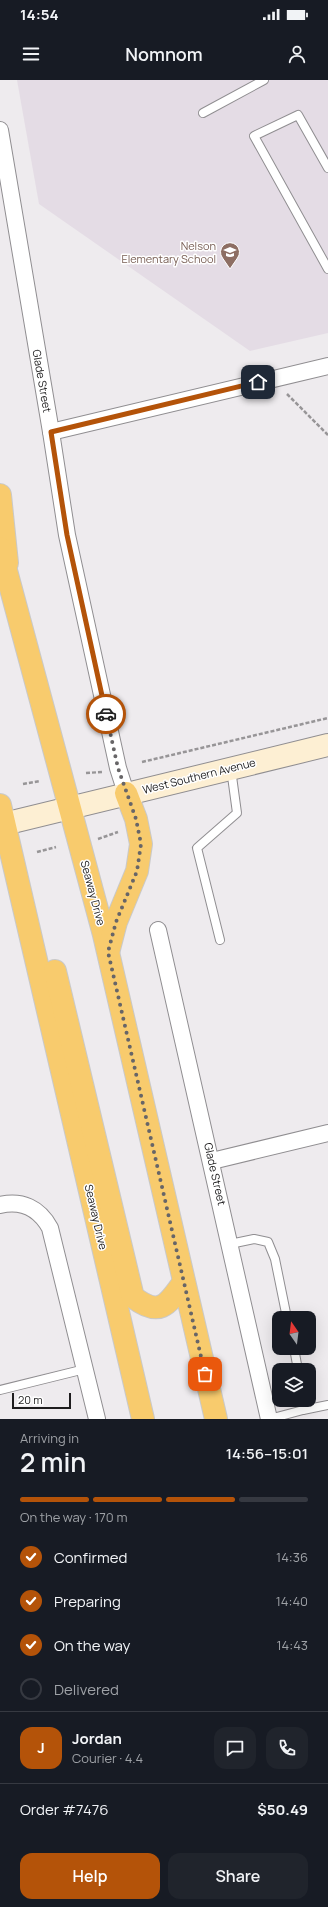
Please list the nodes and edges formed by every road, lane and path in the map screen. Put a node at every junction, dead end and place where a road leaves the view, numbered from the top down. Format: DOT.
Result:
graph roads {
  1 [pos="264,80"];
  2 [pos="203,113"];
  3 [pos="0,130"];
  4 [pos="328,168"];
  5 [pos="328,269"];
  6 [pos="328,366"];
  7 [pos="273,379"];
  8 [pos="51,432"];
  9 [pos="328,435"];
  10 [pos="0,495"];
  11 [pos="0,548"];
  12 [pos="9,580"];
  13 [pos="328,718"];
  14 [pos="328,745"];
  15 [pos="142,762"];
  16 [pos="231,768"];
  17 [pos="102,772"];
  18 [pos="86,773"];
  19 [pos="40,781"];
  20 [pos="22,784"];
  21 [pos="126,793"];
  22 [pos="70,807"];
  23 [pos="1,818"];
  24 [pos="126,829"];
  25 [pos="96,840"];
  26 [pos="56,847"];
  27 [pos="37,852"];
  28 [pos="18,879"];
  29 [pos="158,930"];
  30 [pos="220,940"];
  31 [pos="108,952"];
  32 [pos="328,1133"];
  33 [pos="212,1161"];
  34 [pos="0,1205"];
  35 [pos="230,1244"];
  36 [pos="183,1282"];
  37 [pos="286,1311"];
  38 [pos="85,1368"];
  39 [pos="0,1390"];
  40 [pos="328,1405"];
  41 [pos="303,1407"];
  42 [pos="303,1410"];
  43 [pos="97,1419"];
  44 [pos="143,1419"];
  45 [pos="216,1419"];
  46 [pos="269,1419"];
  1 -- 2 [label="lane"];
  3 -- 8 [label="street, Glade Street"];
  4 -- 5 [label="lane"];
  6 -- 7 [label="street"];
  7 -- 8 [label="street"];
  7 -- 9 [label="path"];
  8 -- 21 [label="street, Glade Street"];
  10 -- 12 [label="highway"];
  11 -- 12 [label="highway"];
  12 -- 22 [label="highway, Seaway Drive"];
  13 -- 15 [label="path"];
  14 -- 16 [label="street, West Southern Avenue"];
  16 -- 21 [label="street, West Southern Avenue"];
  16 -- 30 [label="lane"];
  17 -- 18 [label="path"];
  19 -- 20 [label="path"];
  21 -- 22 [label="street, West Southern Avenue"];
  21 -- 31 [label="highway"];
  22 -- 23 [label="street, West Southern Avenue"];
  22 -- 31 [label="highway, Seaway Drive"];
  23 -- 28 [label="highway, Seaway Drive"];
  24 -- 25 [label="path"];
  26 -- 27 [label="path"];
  28 -- 36 [label="highway"];
  28 -- 44 [label="highway, Seaway Drive"];
  29 -- 33 [label="street, Glade Street"];
  31 -- 36 [label="highway, Seaway Drive"];
  32 -- 33 [label="street"];
  33 -- 35 [label="street, Glade Street"];
  34 -- 38 [label="street"];
  35 -- 37 [label="lane"];
  35 -- 46 [label="street, Glade Street"];
  36 -- 45 [label="highway, Seaway Drive"];
  38 -- 39 [label="lane"];
  38 -- 43 [label="street"];
  40 -- 42 [label="lane"];
  41 -- 42 [label="lane"];
  42 -- 46 [label="lane"];
}
